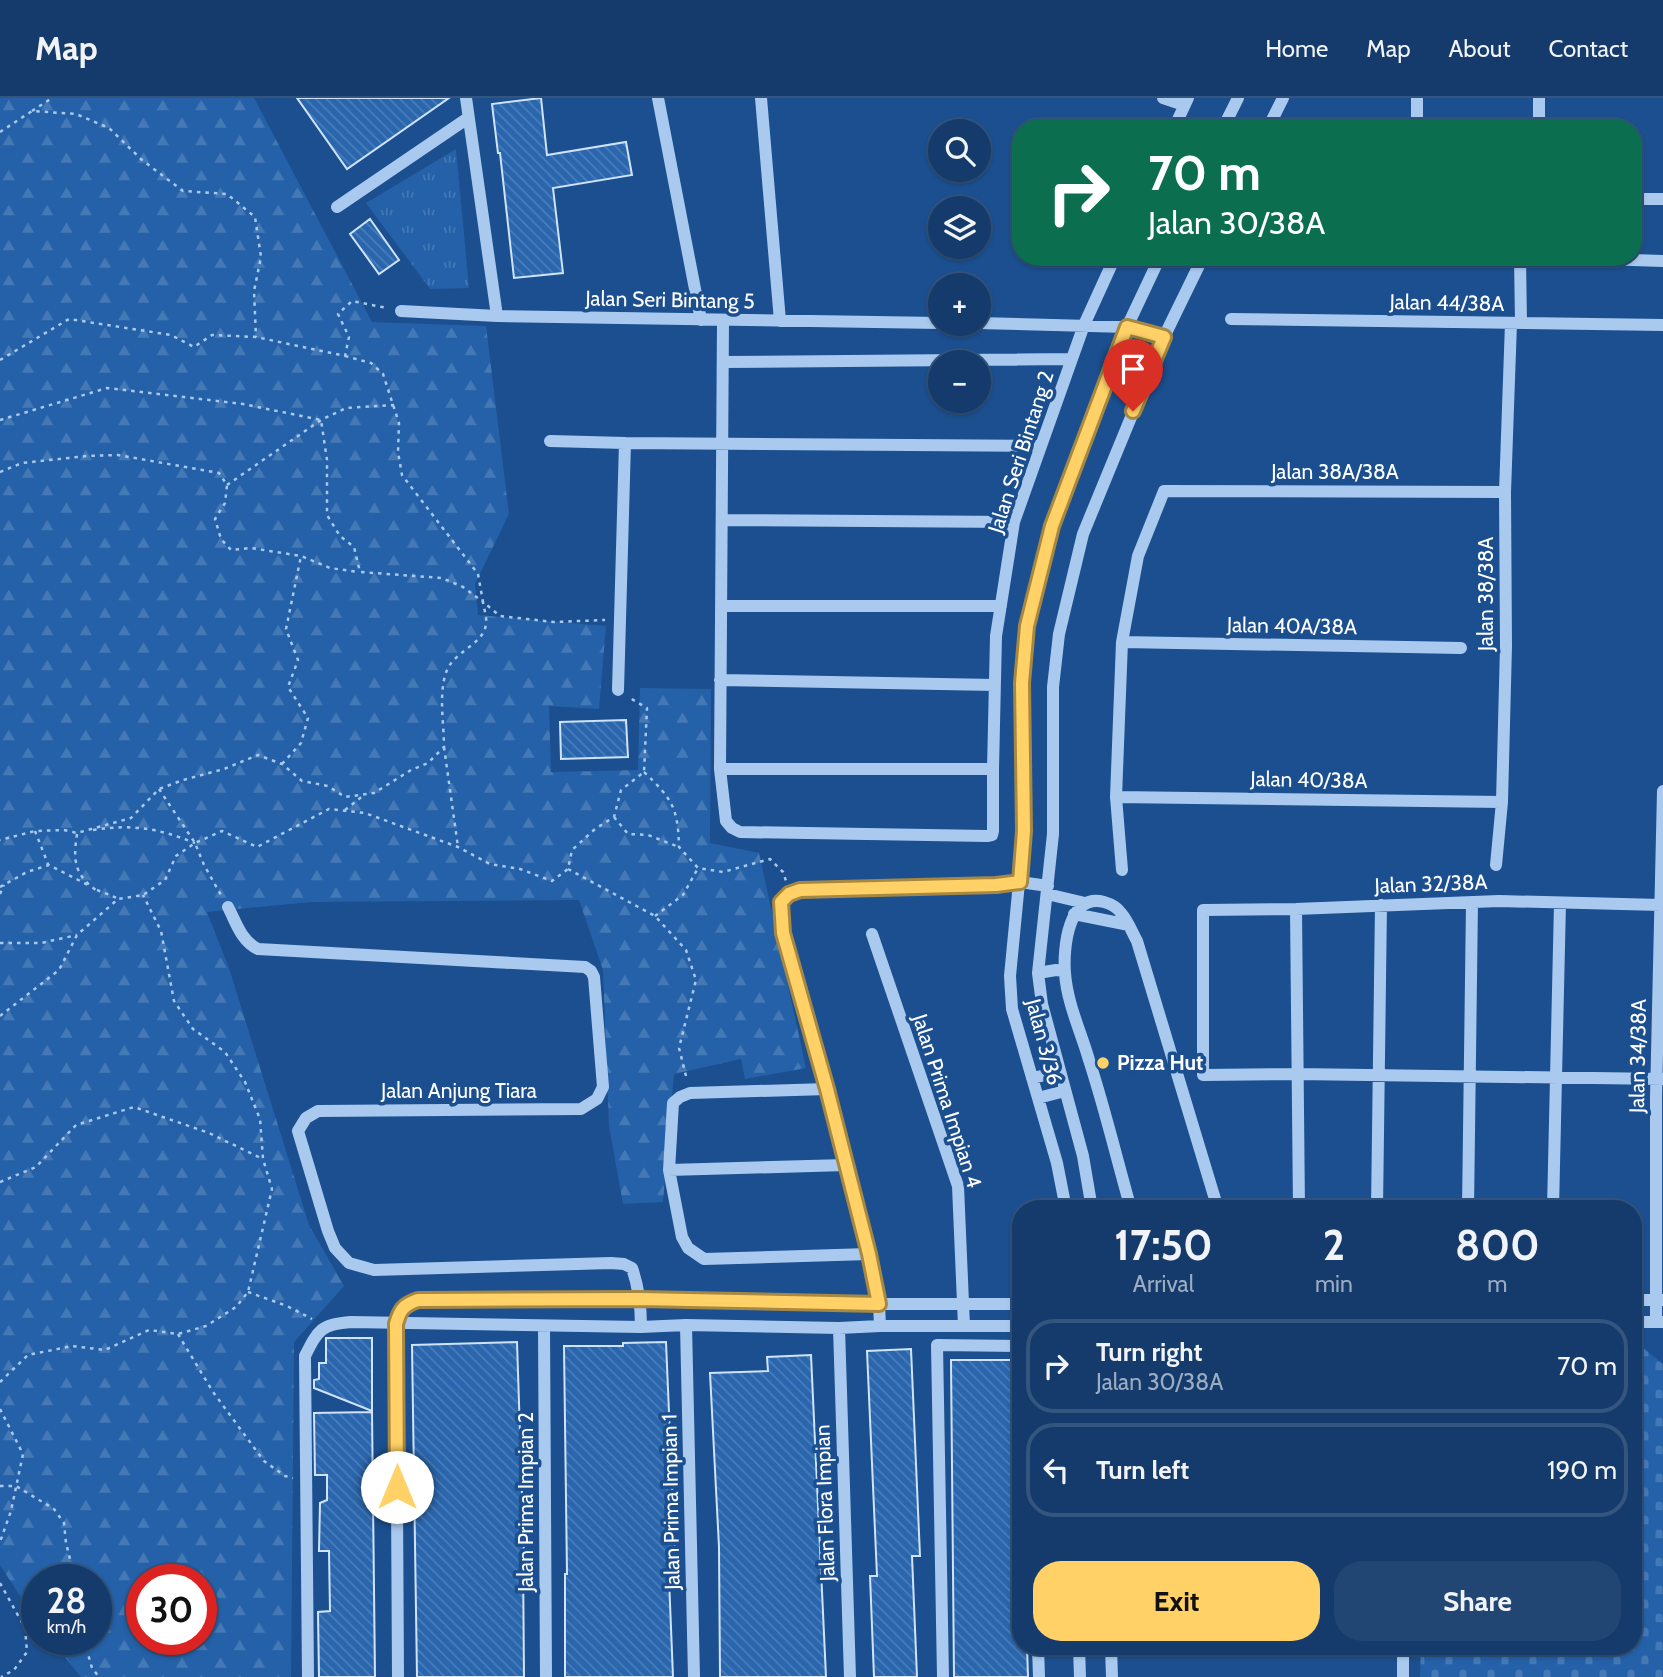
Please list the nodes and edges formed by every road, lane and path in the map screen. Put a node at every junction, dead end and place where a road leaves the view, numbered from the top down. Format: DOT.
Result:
graph roads {
  1 [pos="51,98"];
  2 [pos="466,98"];
  3 [pos="658,98"];
  4 [pos="761,98"];
  5 [pos="1163,98"];
  6 [pos="1238,98"];
  7 [pos="1283,98"];
  8 [pos="1417,98"];
  9 [pos="1539,98"];
  10 [pos="1186,101"];
  11 [pos="32,111"];
  12 [pos="468,118"];
  13 [pos="1178,119"];
  14 [pos="1228,119"];
  15 [pos="1272,119"];
  16 [pos="1418,119"];
  17 [pos="1539,119"];
  18 [pos="0,132"];
  19 [pos="1642,199"];
  20 [pos="1663,199"];
  21 [pos="337,207"];
  22 [pos="1642,260"];
  23 [pos="1663,261"];
  24 [pos="1111,266"];
  25 [pos="1156,266"];
  26 [pos="1199,266"];
  27 [pos="1519,266"];
  28 [pos="401,311"];
  29 [pos="497,316"];
  30 [pos="1231,319"];
  31 [pos="701,320"];
  32 [pos="723,321"];
  33 [pos="780,321"];
  34 [pos="928,323"];
  35 [pos="991,323"];
  36 [pos="1516,323"];
  37 [pos="1084,325"];
  38 [pos="1663,325"];
  39 [pos="1127,327"];
  40 [pos="256,337"];
  41 [pos="1164,337"];
  42 [pos="345,356"];
  43 [pos="1072,359"];
  44 [pos="0,360"];
  45 [pos="723,362"];
  46 [pos="394,405"];
  47 [pos="0,419"];
  48 [pos="321,420"];
  49 [pos="550,441"];
  50 [pos="625,443"];
  51 [pos="722,443"];
  52 [pos="1041,446"];
  53 [pos="0,472"];
  54 [pos="227,485"];
  55 [pos="1506,492"];
  56 [pos="722,520"];
  57 [pos="1014,522"];
  58 [pos="301,555"];
  59 [pos="360,572"];
  60 [pos="484,602"];
  61 [pos="721,606"];
  62 [pos="1001,606"];
  63 [pos="621,619"];
  64 [pos="1122,642"];
  65 [pos="1461,648"];
  66 [pos="720,680"];
  67 [pos="995,685"];
  68 [pos="618,691"];
  69 [pos="444,747"];
  70 [pos="282,764"];
  71 [pos="720,769"];
  72 [pos="993,769"];
  73 [pos="644,772"];
  74 [pos="159,789"];
  75 [pos="1663,791"];
  76 [pos="364,794"];
  77 [pos="1116,797"];
  78 [pos="1663,800"];
  79 [pos="1502,802"];
  80 [pos="345,811"];
  81 [pos="614,817"];
  82 [pos="35,831"];
  83 [pos="77,833"];
  84 [pos="0,840"];
  85 [pos="195,843"];
  86 [pos="458,847"];
  87 [pos="679,847"];
  88 [pos="49,865"];
  89 [pos="1496,865"];
  90 [pos="698,868"];
  91 [pos="568,869"];
  92 [pos="1122,870"];
  93 [pos="1020,882"];
  94 [pos="2,886"];
  95 [pos="1047,890"];
  96 [pos="97,891"];
  97 [pos="0,894"];
  98 [pos="143,895"];
  99 [pos="785,898"];
  100 [pos="118,899"];
  101 [pos="1472,902"];
  102 [pos="1085,903"];
  103 [pos="1560,903"];
  104 [pos="1381,905"];
  105 [pos="1661,905"];
  106 [pos="228,907"];
  107 [pos="1296,909"];
  108 [pos="1074,914"];
  109 [pos="655,916"];
  110 [pos="1129,925"];
  111 [pos="872,934"];
  112 [pos="77,935"];
  113 [pos="0,943"];
  114 [pos="1064,971"];
  115 [pos="1038,973"];
  116 [pos="0,1016"];
  117 [pos="1060,1072"];
  118 [pos="1297,1074"];
  119 [pos="1378,1075"];
  120 [pos="1470,1076"];
  121 [pos="1556,1077"];
  122 [pos="1032,1078"];
  123 [pos="1660,1079"];
  124 [pos="827,1089"];
  125 [pos="1065,1091"];
  126 [pos="685,1095"];
  127 [pos="1038,1098"];
  128 [pos="1659,1098"];
  129 [pos="263,1159"];
  130 [pos="846,1165"];
  131 [pos="669,1170"];
  132 [pos="0,1182"];
  133 [pos="1064,1200"];
  134 [pos="1090,1200"];
  135 [pos="1128,1200"];
  136 [pos="1215,1200"];
  137 [pos="1298,1200"];
  138 [pos="1377,1200"];
  139 [pos="1468,1200"];
  140 [pos="1553,1200"];
  141 [pos="869,1254"];
  142 [pos="248,1292"];
  143 [pos="640,1299"];
  144 [pos="1659,1300"];
  145 [pos="879,1304"];
  146 [pos="963,1304"];
  147 [pos="1012,1304"];
  148 [pos="1642,1322"];
  149 [pos="1660,1322"];
  150 [pos="396,1324"];
  151 [pos="686,1325"];
  152 [pos="937,1325"];
  153 [pos="326,1326"];
  154 [pos="544,1326"];
  155 [pos="880,1326"];
  156 [pos="964,1326"];
  157 [pos="1012,1326"];
  158 [pos="641,1327"];
  159 [pos="839,1328"];
  160 [pos="178,1334"];
  161 [pos="937,1345"];
  162 [pos="1012,1346"];
  163 [pos="0,1382"];
  164 [pos="0,1409"];
  165 [pos="306,1481"];
  166 [pos="0,1486"];
  167 [pos="16,1486"];
  168 [pos="0,1542"];
  169 [pos="72,1564"];
  170 [pos="0,1583"];
  171 [pos="89,1655"];
  172 [pos="1038,1655"];
  173 [pos="1079,1655"];
  174 [pos="1111,1655"];
  175 [pos="1403,1655"];
  176 [pos="1,1677"];
  177 [pos="99,1677"];
  178 [pos="308,1677"];
  179 [pos="398,1677"];
  180 [pos="546,1677"];
  181 [pos="694,1677"];
  182 [pos="850,1677"];
  183 [pos="943,1677"];
  184 [pos="1039,1677"];
  185 [pos="1080,1677"];
  186 [pos="1112,1677"];
  187 [pos="1403,1677"];
  1 -- 11 [label="path"];
  2 -- 12 [label="street"];
  3 -- 31 [label="street"];
  4 -- 33 [label="street"];
  5 -- 10 [label="street"];
  6 -- 14 [label="street"];
  7 -- 15 [label="street"];
  8 -- 16 [label="street"];
  9 -- 17 [label="street"];
  10 -- 13 [label="street"];
  11 -- 18 [label="path"];
  11 -- 40 [label="path"];
  12 -- 21 [label="street"];
  12 -- 29 [label="street"];
  19 -- 20 [label="street"];
  22 -- 23 [label="street"];
  24 -- 37 [label="street, Jalan Seri Bintang 2"];
  25 -- 39 [label="street, Jalan 3/36"];
  26 -- 41 [label="street, Jalan 3/36"];
  27 -- 36 [label="street, Jalan 38/38A"];
  28 -- 29 [label="street, Jalan Seri Bintang 5"];
  28 -- 42 [label="path"];
  29 -- 31 [label="street, Jalan Seri Bintang 5"];
  30 -- 36 [label="street, Jalan 44/38A"];
  31 -- 32 [label="street, Jalan Seri Bintang 5"];
  32 -- 33 [label="street, Jalan Seri Bintang 5"];
  32 -- 45 [label="street"];
  33 -- 34 [label="street, Jalan Seri Bintang 5"];
  35 -- 37 [label="street"];
  36 -- 38 [label="street, Jalan 44/38A"];
  36 -- 55 [label="street, Jalan 38/38A"];
  37 -- 39 [label="street"];
  37 -- 43 [label="street, Jalan Seri Bintang 2"];
  39 -- 41 [label="street"];
  39 -- 93 [label="street, Jalan 3/36"];
  40 -- 42 [label="path"];
  40 -- 44 [label="path"];
  41 -- 95 [label="street, Jalan 3/36"];
  42 -- 46 [label="path"];
  43 -- 45 [label="street"];
  43 -- 52 [label="street, Jalan Seri Bintang 2"];
  45 -- 51 [label="street"];
  46 -- 48 [label="path"];
  46 -- 60 [label="path"];
  47 -- 48 [label="path"];
  48 -- 54 [label="path"];
  48 -- 59 [label="path"];
  49 -- 50 [label="street"];
  50 -- 51 [label="street"];
  50 -- 63 [label="street"];
  51 -- 52 [label="street"];
  51 -- 56 [label="street"];
  52 -- 57 [label="street, Jalan Seri Bintang 2"];
  53 -- 54 [label="path"];
  54 -- 58 [label="path"];
  55 -- 64 [label="street, Jalan 38A/38A"];
  55 -- 79 [label="street, Jalan 38/38A"];
  56 -- 57 [label="street"];
  56 -- 61 [label="street"];
  57 -- 62 [label="street, Jalan Seri Bintang 2"];
  58 -- 59 [label="path"];
  58 -- 70 [label="path"];
  59 -- 60 [label="path"];
  60 -- 63 [label="path"];
  60 -- 69 [label="path"];
  61 -- 62 [label="street"];
  61 -- 66 [label="street"];
  62 -- 67 [label="street, Jalan Seri Bintang 2"];
  63 -- 68 [label="street"];
  64 -- 65 [label="street, Jalan 40A/38A"];
  64 -- 77 [label="street"];
  66 -- 67 [label="street"];
  66 -- 71 [label="street"];
  67 -- 72 [label="street, Jalan Seri Bintang 2"];
  68 -- 73 [label="path"];
  69 -- 76 [label="path"];
  69 -- 86 [label="path"];
  70 -- 74 [label="path"];
  70 -- 76 [label="path"];
  71 -- 72 [label="street"];
  71 -- 72 [label="street, Jalan Seri Bintang 2"];
  73 -- 81 [label="path"];
  73 -- 87 [label="path"];
  74 -- 83 [label="path"];
  74 -- 85 [label="path"];
  75 -- 78 [label="street, Jalan 34/38A"];
  76 -- 80 [label="path"];
  77 -- 79 [label="street, Jalan 40/38A"];
  77 -- 92 [label="street"];
  78 -- 105 [label="street, Jalan 34/38A"];
  79 -- 89 [label="street, Jalan 38/38A"];
  80 -- 85 [label="path"];
  80 -- 86 [label="path"];
  81 -- 87 [label="path"];
  81 -- 91 [label="path"];
  82 -- 83 [label="path"];
  82 -- 84 [label="path"];
  82 -- 88 [label="path"];
  83 -- 85 [label="path"];
  83 -- 96 [label="path"];
  85 -- 98 [label="path"];
  85 -- 106 [label="path"];
  86 -- 91 [label="path"];
  87 -- 90 [label="path"];
  88 -- 94 [label="path"];
  88 -- 96 [label="path"];
  90 -- 99 [label="path"];
  90 -- 109 [label="path"];
  91 -- 109 [label="path"];
  93 -- 95 [label="street"];
  93 -- 99 [label="street"];
  93 -- 122 [label="street, Jalan 3/36"];
  94 -- 97 [label="path"];
  95 -- 102 [label="street"];
  95 -- 115 [label="street, Jalan 3/36"];
  96 -- 100 [label="path"];
  98 -- 100 [label="path"];
  98 -- 129 [label="path"];
  99 -- 124 [label="street"];
  100 -- 112 [label="path"];
  101 -- 103 [label="street, Jalan 32/38A"];
  101 -- 104 [label="street, Jalan 32/38A"];
  101 -- 120 [label="street"];
  102 -- 108 [label="street"];
  102 -- 110 [label="street"];
  103 -- 105 [label="street, Jalan 32/38A"];
  103 -- 121 [label="street"];
  104 -- 107 [label="street, Jalan 32/38A"];
  104 -- 119 [label="street"];
  105 -- 123 [label="street, Jalan 34/38A"];
  106 -- 143 [label="street, Jalan Anjung Tiara"];
  107 -- 118 [label="street"];
  107 -- 118 [label="street, Jalan 32/38A"];
  108 -- 110 [label="street"];
  108 -- 114 [label="street"];
  109 -- 126 [label="path"];
  110 -- 136 [label="street"];
  111 -- 146 [label="street, Jalan Prima Impian 4"];
  112 -- 113 [label="path"];
  112 -- 116 [label="path"];
  114 -- 115 [label="street"];
  114 -- 135 [label="street"];
  115 -- 117 [label="street, Jalan 3/36"];
  117 -- 122 [label="street"];
  117 -- 125 [label="street, Jalan 3/36"];
  118 -- 119 [label="street"];
  118 -- 137 [label="street"];
  119 -- 120 [label="street"];
  119 -- 138 [label="street"];
  120 -- 121 [label="street"];
  120 -- 139 [label="street"];
  121 -- 123 [label="street"];
  121 -- 140 [label="street"];
  122 -- 127 [label="street, Jalan 3/36"];
  123 -- 128 [label="street, Jalan 34/38A"];
  124 -- 126 [label="street"];
  124 -- 130 [label="street"];
  125 -- 127 [label="street"];
  125 -- 134 [label="street, Jalan 3/36"];
  126 -- 131 [label="street"];
  127 -- 133 [label="street, Jalan 3/36"];
  128 -- 144 [label="street, Jalan 34/38A"];
  129 -- 132 [label="path"];
  129 -- 142 [label="path"];
  130 -- 131 [label="street"];
  130 -- 141 [label="street"];
  131 -- 141 [label="street"];
  141 -- 145 [label="street"];
  142 -- 153 [label="path"];
  142 -- 160 [label="path"];
  143 -- 145 [label="street"];
  143 -- 150 [label="street"];
  143 -- 158 [label="street, Jalan Anjung Tiara"];
  144 -- 149 [label="street, Jalan 34/38A"];
  145 -- 146 [label="street"];
  145 -- 155 [label="street"];
  146 -- 147 [label="street"];
  146 -- 156 [label="street, Jalan Prima Impian 4"];
  148 -- 149 [label="street"];
  150 -- 153 [label="street"];
  150 -- 154 [label="street"];
  150 -- 179 [label="street"];
  151 -- 158 [label="street"];
  151 -- 159 [label="street"];
  151 -- 181 [label="street, Jalan Prima Impian 1"];
  152 -- 155 [label="street"];
  152 -- 156 [label="street"];
  152 -- 161 [label="street"];
  153 -- 165 [label="street"];
  154 -- 158 [label="street"];
  154 -- 180 [label="street, Jalan Prima Impian 2"];
  155 -- 159 [label="street"];
  156 -- 157 [label="street"];
  159 -- 182 [label="street, Jalan Flora Impian"];
  160 -- 163 [label="path"];
  160 -- 165 [label="path"];
  161 -- 162 [label="street"];
  161 -- 183 [label="street"];
  164 -- 167 [label="path"];
  165 -- 178 [label="street"];
  166 -- 167 [label="path"];
  167 -- 168 [label="path"];
  167 -- 169 [label="path"];
  170 -- 176 [label="path"];
  171 -- 177 [label="path"];
  172 -- 184 [label="street"];
  173 -- 185 [label="street"];
  174 -- 186 [label="street"];
  175 -- 187 [label="street"];
}
